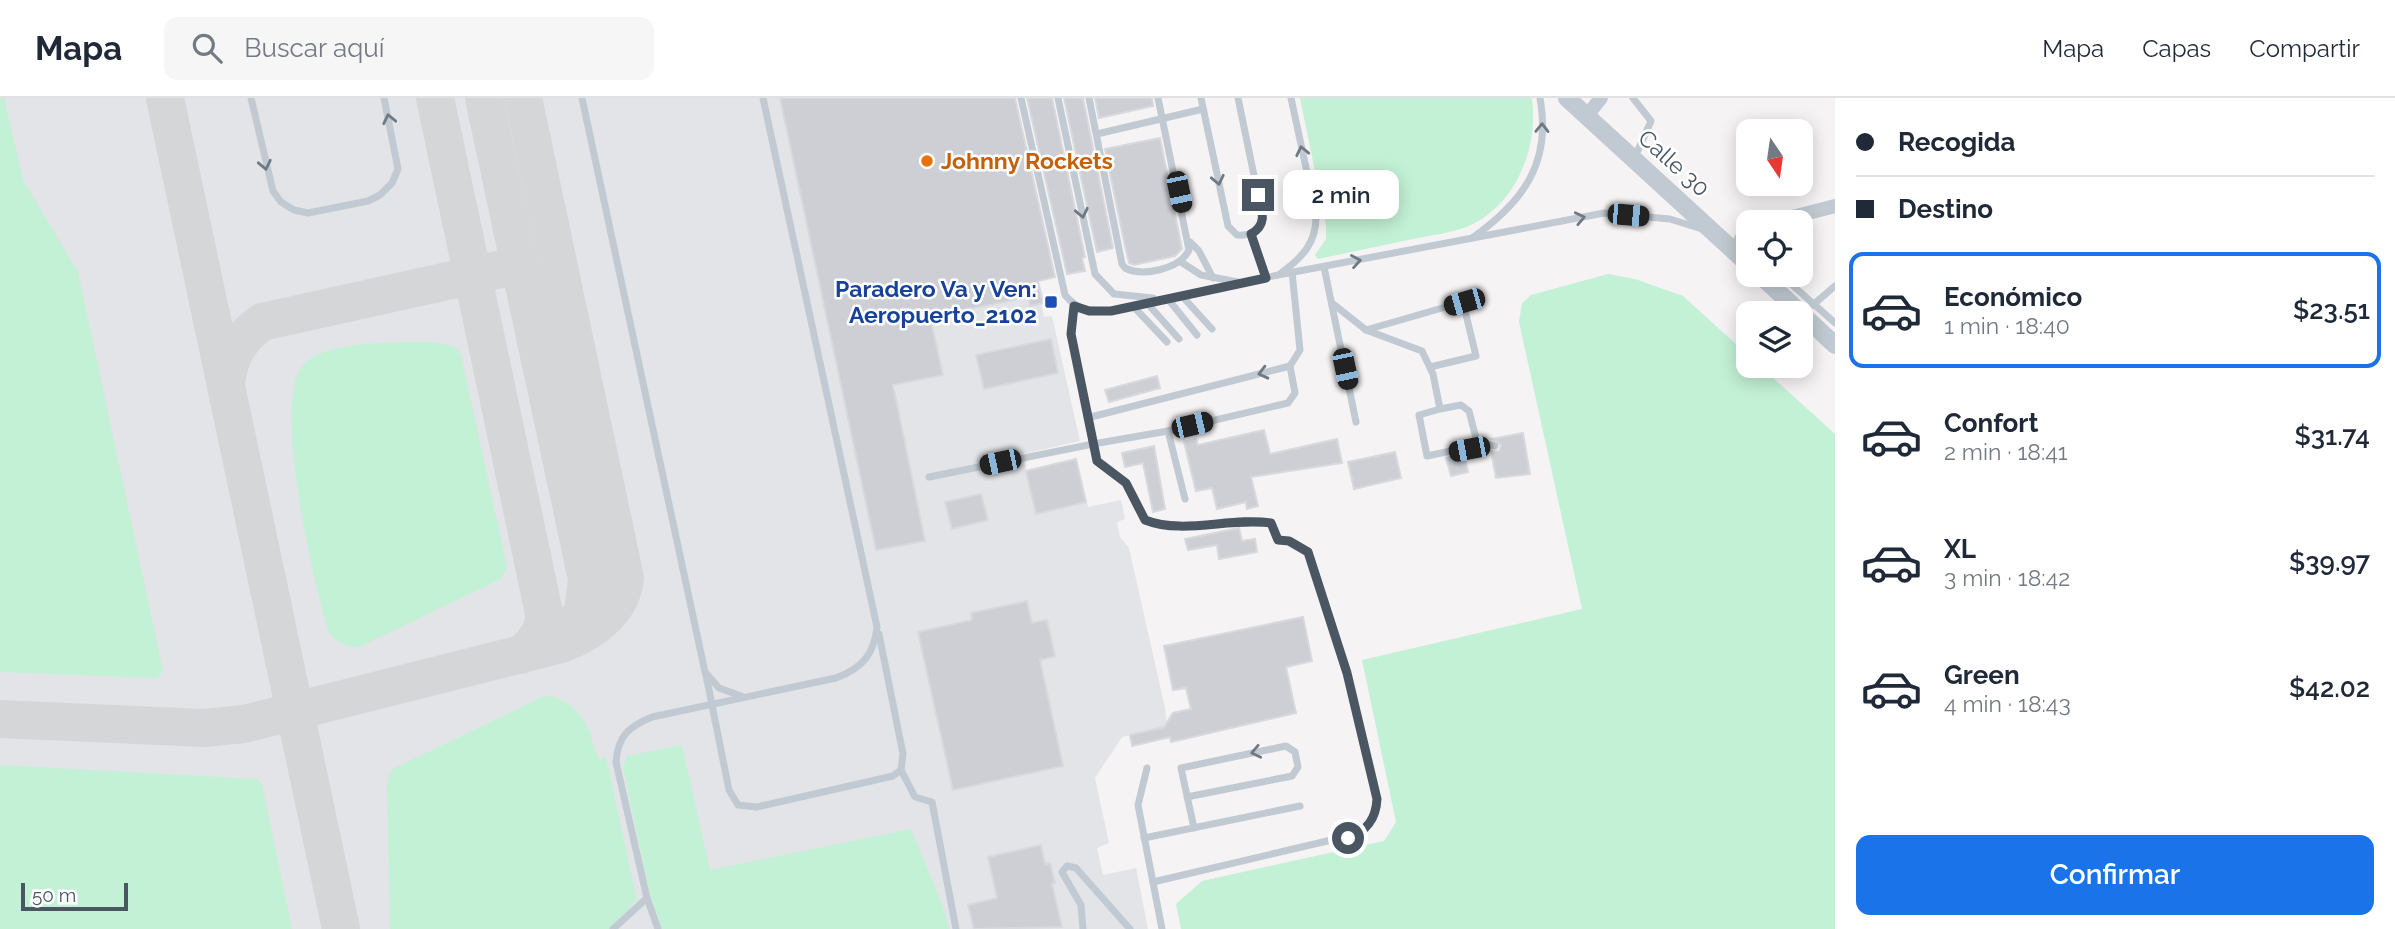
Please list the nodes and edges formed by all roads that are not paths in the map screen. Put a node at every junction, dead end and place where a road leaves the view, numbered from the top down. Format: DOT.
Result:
graph roads {
  1 [pos="251,98"];
  2 [pos="384,98"];
  3 [pos="582,98"];
  4 [pos="764,98"];
  5 [pos="1021,98"];
  6 [pos="1058,98"];
  7 [pos="1089,98"];
  8 [pos="1158,98"];
  9 [pos="1238,98"];
  10 [pos="1291,98"];
  11 [pos="1540,98"];
  12 [pos="1567,98"];
  13 [pos="1601,98"];
  14 [pos="1633,98"];
  15 [pos="1202,106"];
  16 [pos="1163,117"];
  17 [pos="1586,117"];
  18 [pos="1097,134"];
  19 [pos="1634,159"];
  20 [pos="1835,206"];
  21 [pos="1813,212"];
  22 [pos="1716,233"];
  23 [pos="1251,234"];
  24 [pos="1469,240"];
  25 [pos="1189,242"];
  26 [pos="1736,251"];
  27 [pos="1181,262"];
  28 [pos="1324,267"];
  29 [pos="1292,272"];
  30 [pos="1278,275"];
  31 [pos="1213,278"];
  32 [pos="1266,278"];
  33 [pos="1242,283"];
  34 [pos="1835,286"];
  35 [pos="1773,287"];
  36 [pos="1795,287"];
  37 [pos="1182,296"];
  38 [pos="1170,298"];
  39 [pos="1147,303"];
  40 [pos="1332,303"];
  41 [pos="1814,304"];
  42 [pos="1074,306"];
  43 [pos="1133,306"];
  44 [pos="1835,323"];
  45 [pos="1212,329"];
  46 [pos="1366,330"];
  47 [pos="1197,334"];
  48 [pos="1179,339"];
  49 [pos="1167,342"];
  50 [pos="1835,345"];
  51 [pos="1290,366"];
  52 [pos="1430,367"];
  53 [pos="1440,409"];
  54 [pos="1087,418"];
  55 [pos="1356,422"];
  56 [pos="1168,430"];
  57 [pos="1477,442"];
  58 [pos="1093,444"];
  59 [pos="1495,446"];
  60 [pos="929,477"];
  61 [pos="1185,499"];
  62 [pos="877,627"];
  63 [pos="705,672"];
  64 [pos="745,697"];
  65 [pos="709,705"];
  66 [pos="1147,768"];
  67 [pos="901,770"];
  68 [pos="1187,797"];
  69 [pos="1300,806"];
  70 [pos="1194,828"];
  71 [pos="1144,838"];
  72 [pos="1153,882"];
  73 [pos="647,898"];
  74 [pos="613,929"];
  75 [pos="658,929"];
  76 [pos="956,929"];
  77 [pos="1083,929"];
  78 [pos="1130,929"];
  79 [pos="1162,929"];
  1 -- 2 [label="lane, one-way"];
  3 -- 63 [label="lane"];
  4 -- 62 [label="lane"];
  5 -- 42 [label="lane"];
  6 -- 38 [label="lane, one-way"];
  7 -- 18 [label="lane"];
  8 -- 16 [label="lane"];
  9 -- 23 [label="lane"];
  30 -- 10 [label="lane, one-way"];
  24 -- 11 [label="lane, one-way"];
  12 -- 17 [label="street, Calle 30"];
  13 -- 17 [label="street"];
  14 -- 19 [label="lane"];
  15 -- 16 [label="lane"];
  15 -- 23 [label="lane, one-way"];
  16 -- 18 [label="lane"];
  16 -- 25 [label="lane"];
  17 -- 19 [label="street, Calle 30"];
  18 -- 27 [label="lane"];
  19 -- 22 [label="street, Calle 30"];
  20 -- 21 [label="street"];
  24 -- 22 [label="lane, one-way"];
  22 -- 26 [label="street, Calle 30"];
  23 -- 32 [label="lane"];
  28 -- 24 [label="lane, one-way"];
  25 -- 27 [label="lane"];
  25 -- 31 [label="lane"];
  27 -- 31 [label="lane"];
  28 -- 29 [label="lane"];
  28 -- 40 [label="lane"];
  29 -- 30 [label="lane"];
  29 -- 51 [label="lane"];
  30 -- 32 [label="lane"];
  31 -- 33 [label="lane"];
  32 -- 33 [label="lane"];
  33 -- 37 [label="lane"];
  34 -- 41 [label="lane"];
  35 -- 50 [label="street"];
  36 -- 41 [label="lane"];
  37 -- 38 [label="lane"];
  37 -- 45 [label="lane"];
  38 -- 39 [label="lane"];
  38 -- 47 [label="lane"];
  39 -- 43 [label="lane"];
  39 -- 48 [label="lane"];
  40 -- 46 [label="lane"];
  40 -- 55 [label="lane"];
  41 -- 44 [label="lane"];
  42 -- 43 [label="lane"];
  42 -- 54 [label="lane"];
  43 -- 49 [label="lane"];
  46 -- 52 [label="lane"];
  46 -- 52 [label="lane"];
  51 -- 54 [label="lane, one-way"];
  51 -- 56 [label="lane"];
  52 -- 53 [label="lane"];
  53 -- 57 [label="lane"];
  53 -- 57 [label="lane"];
  54 -- 58 [label="lane"];
  56 -- 58 [label="lane"];
  56 -- 61 [label="lane"];
  57 -- 59 [label="lane"];
  58 -- 60 [label="lane"];
  58 -- 72 [label="lane"];
  62 -- 64 [label="lane"];
  62 -- 67 [label="lane"];
  63 -- 64 [label="lane"];
  63 -- 65 [label="lane"];
  64 -- 65 [label="lane"];
  65 -- 67 [label="lane"];
  65 -- 73 [label="lane"];
  66 -- 71 [label="lane"];
  67 -- 76 [label="lane"];
  68 -- 68 [label="lane, one-way"];
  68 -- 70 [label="lane"];
  69 -- 70 [label="lane"];
  70 -- 71 [label="lane"];
  71 -- 72 [label="lane"];
  72 -- 79 [label="lane"];
  73 -- 74 [label="lane"];
  73 -- 75 [label="lane"];
  77 -- 78 [label="lane"];
}
